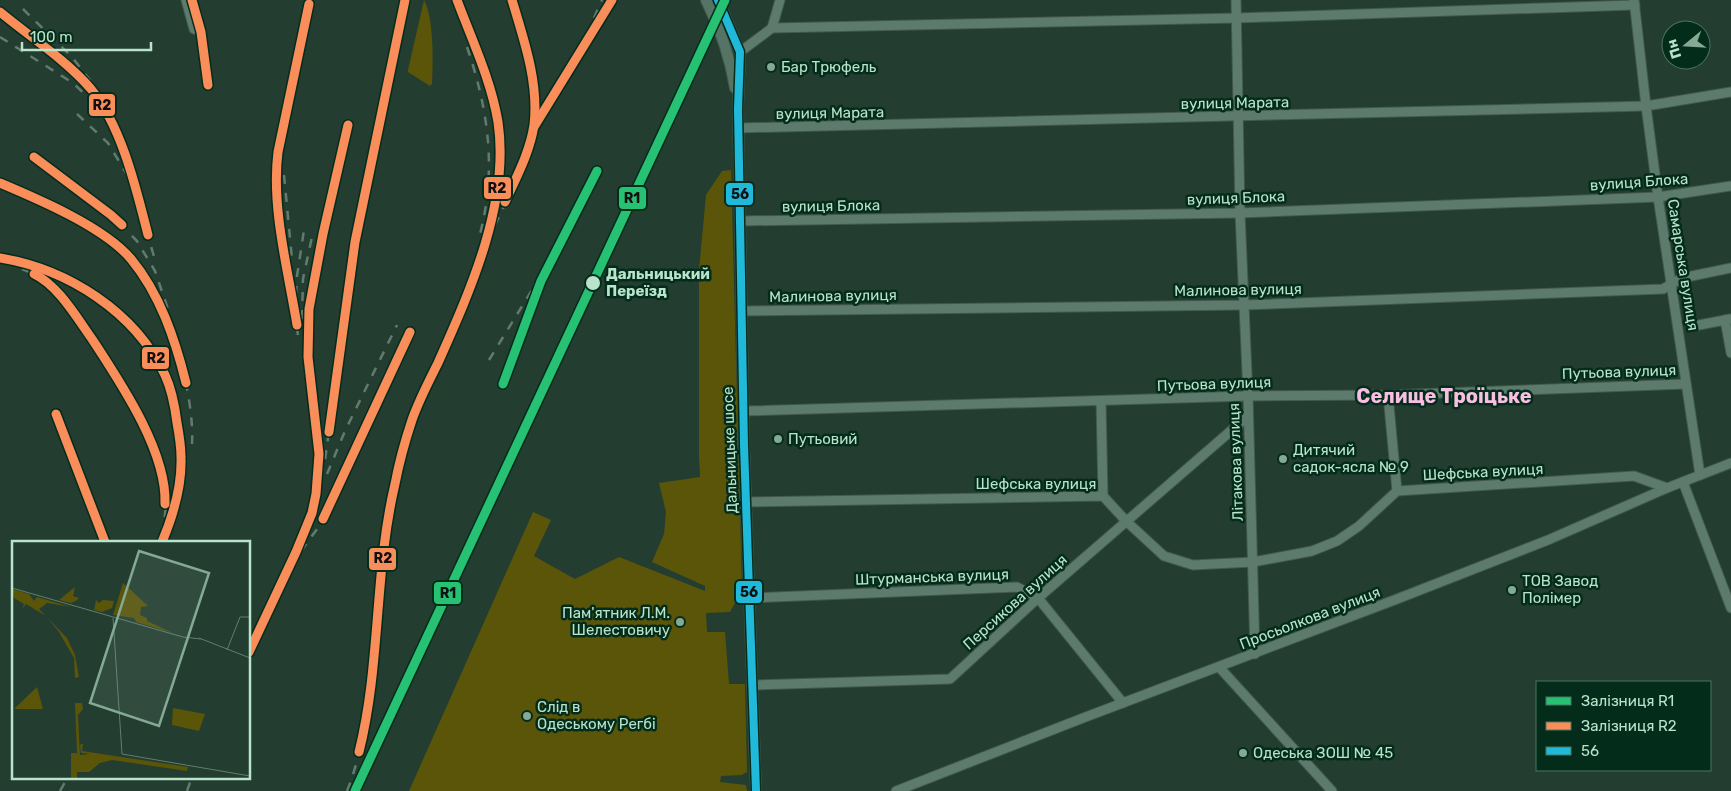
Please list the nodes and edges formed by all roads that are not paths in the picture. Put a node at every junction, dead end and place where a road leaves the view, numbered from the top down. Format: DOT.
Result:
graph roads {
  1 [pos="186,0"];
  2 [pos="706,0"];
  3 [pos="718,0"];
  4 [pos="780,0"];
  5 [pos="1236,0"];
  6 [pos="1634,2"];
  7 [pos="1237,18"];
  8 [pos="772,28"];
  9 [pos="194,29"];
  10 [pos="740,52"];
  11 [pos="1731,92"];
  12 [pos="1646,106"];
  13 [pos="738,109"];
  14 [pos="1238,117"];
  15 [pos="738,128"];
  16 [pos="1731,186"];
  17 [pos="1658,197"];
  18 [pos="1240,213"];
  19 [pos="740,221"];
  20 [pos="1731,268"];
  21 [pos="1672,284"];
  22 [pos="1244,304"];
  23 [pos="742,311"];
  24 [pos="1728,320"];
  25 [pos="1698,325"];
  26 [pos="1731,353"];
  27 [pos="1686,384"];
  28 [pos="1388,394"];
  29 [pos="1248,396"];
  30 [pos="1101,401"];
  31 [pos="744,411"];
  32 [pos="1248,416"];
  33 [pos="1731,462"];
  34 [pos="1700,475"];
  35 [pos="1683,482"];
  36 [pos="1668,488"];
  37 [pos="1397,491"];
  38 [pos="1104,496"];
  39 [pos="746,502"];
  40 [pos="1126,521"];
  41 [pos="1253,562"];
  42 [pos="749,598"];
  43 [pos="1038,598"];
  44 [pos="1730,602"];
  45 [pos="1255,654"];
  46 [pos="1219,667"];
  47 [pos="752,685"];
  48 [pos="1122,703"];
  49 [pos="756,791"];
  50 [pos="896,791"];
  51 [pos="1332,791"];
  1 -- 9 [label="street"];
  2 -- 13 [label="main road"];
  3 -- 10 [label="main road"];
  4 -- 8 [label="street"];
  5 -- 7 [label="street, Літакова вулиця"];
  6 -- 7 [label="street"];
  6 -- 12 [label="street, Самарська вулиця"];
  7 -- 8 [label="street"];
  7 -- 14 [label="street, Літакова вулиця"];
  8 -- 10 [label="street"];
  10 -- 13 [label="main road"];
  11 -- 12 [label="street, вулиця Марата"];
  12 -- 14 [label="street, вулиця Марата"];
  12 -- 17 [label="street, Самарська вулиця"];
  13 -- 15 [label="main road, Дальницьке шосе"];
  14 -- 15 [label="street, вулиця Марата"];
  14 -- 18 [label="street, Літакова вулиця"];
  15 -- 19 [label="main road, Дальницьке шосе"];
  16 -- 17 [label="street, вулиця Блока"];
  17 -- 18 [label="street, вулиця Блока"];
  17 -- 21 [label="street, Самарська вулиця"];
  18 -- 19 [label="street, вулиця Блока"];
  18 -- 22 [label="street, Літакова вулиця"];
  19 -- 23 [label="main road, Дальницьке шосе"];
  20 -- 21 [label="street, Малинова вулиця"];
  21 -- 22 [label="street, Малинова вулиця"];
  21 -- 27 [label="street, Самарська вулиця"];
  22 -- 23 [label="street, Малинова вулиця"];
  22 -- 29 [label="street, Літакова вулиця"];
  23 -- 31 [label="main road, Дальницьке шосе"];
  24 -- 25 [label="street"];
  24 -- 26 [label="street"];
  27 -- 28 [label="street, Путьова вулиця"];
  27 -- 34 [label="street, Самарська вулиця"];
  28 -- 29 [label="street, Путьова вулиця"];
  28 -- 37 [label="street"];
  29 -- 30 [label="street, Путьова вулиця"];
  29 -- 32 [label="street, Літакова вулиця"];
  30 -- 31 [label="street, Путьова вулиця"];
  30 -- 38 [label="street"];
  31 -- 39 [label="main road, Дальницьке шосе"];
  32 -- 40 [label="street, Персикова вулиця"];
  32 -- 41 [label="street, Літакова вулиця"];
  33 -- 34 [label="street, Просьолкова вулиця"];
  34 -- 35 [label="street, Просьолкова вулиця"];
  35 -- 36 [label="street, Просьолкова вулиця"];
  35 -- 44 [label="street"];
  36 -- 37 [label="street, Шефська вулиця"];
  36 -- 45 [label="street, Просьолкова вулиця"];
  37 -- 41 [label="street, Шефська вулиця"];
  38 -- 39 [label="street, Шефська вулиця"];
  38 -- 40 [label="street, Шефська вулиця"];
  39 -- 42 [label="main road, Дальницьке шосе"];
  40 -- 41 [label="street, Шефська вулиця"];
  40 -- 43 [label="street, Персикова вулиця"];
  41 -- 45 [label="street, Літакова вулиця"];
  42 -- 43 [label="street, Штурманська вулиця"];
  42 -- 47 [label="main road, Дальницьке шосе"];
  43 -- 47 [label="street, Персикова вулиця"];
  43 -- 48 [label="street, Штурманська вулиця"];
  45 -- 46 [label="street, Просьолкова вулиця"];
  46 -- 48 [label="street, Просьолкова вулиця"];
  46 -- 51 [label="street"];
  47 -- 49 [label="main road, Дальницьке шосе"];
  48 -- 50 [label="street, Просьолкова вулиця"];
}
